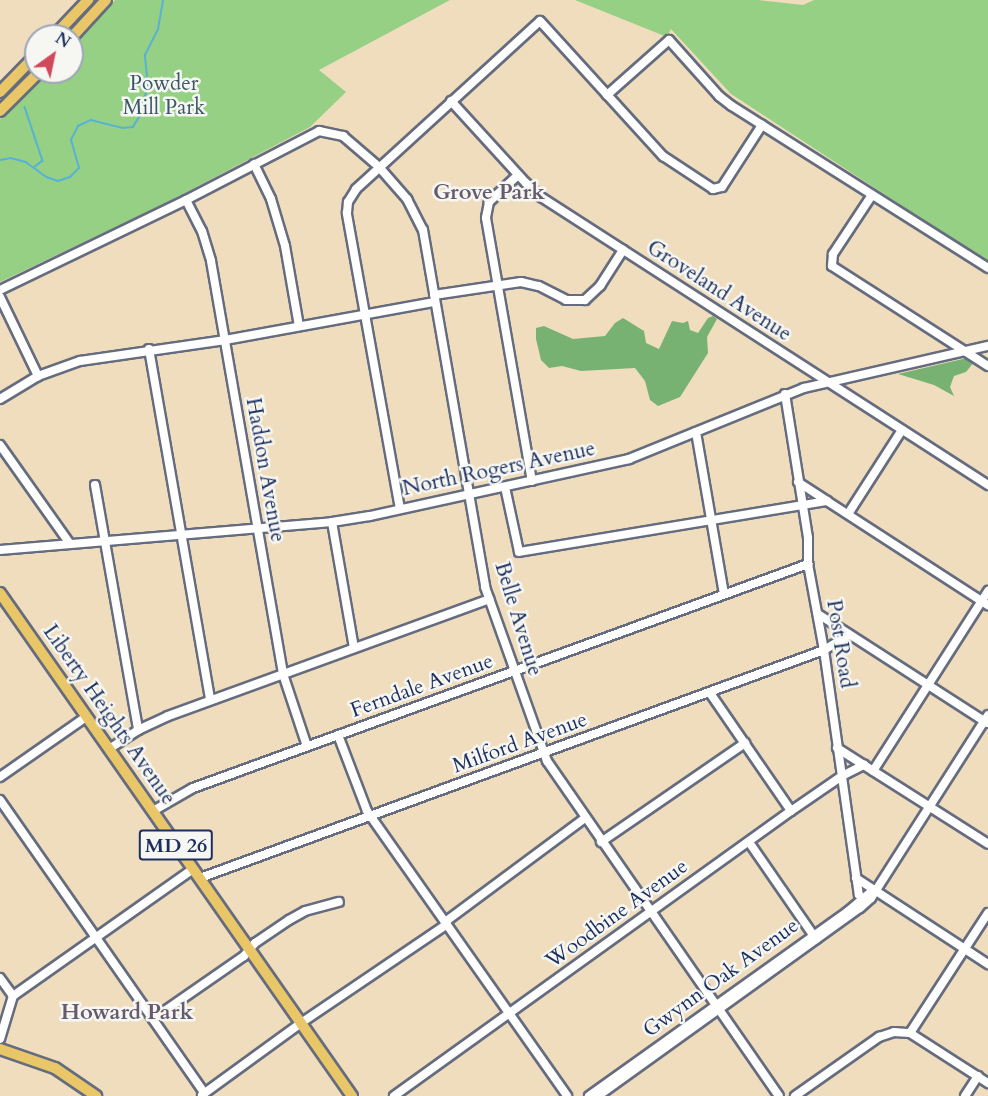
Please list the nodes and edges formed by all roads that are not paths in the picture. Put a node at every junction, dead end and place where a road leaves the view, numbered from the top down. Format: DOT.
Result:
graph roads {
  1 [pos="88,0"];
  2 [pos="106,0"];
  3 [pos="65,24"];
  4 [pos="84,24"];
  5 [pos="24,67"];
  6 [pos="27,84"];
  7 [pos="0,92"];
  8 [pos="607,95"];
  9 [pos="451,101"];
  10 [pos="0,111"];
  11 [pos="762,125"];
  12 [pos="254,164"];
  13 [pos="379,167"];
  14 [pos="518,175"];
  15 [pos="872,195"];
  16 [pos="186,201"];
  17 [pos="623,250"];
  18 [pos="988,268"];
  19 [pos="498,284"];
  20 [pos="0,290"];
  21 [pos="0,297"];
  22 [pos="434,298"];
  23 [pos="367,314"];
  24 [pos="299,326"];
  25 [pos="225,340"];
  26 [pos="988,346"];
  27 [pos="148,349"];
  28 [pos="965,351"];
  29 [pos="988,366"];
  30 [pos="38,376"];
  31 [pos="827,382"];
  32 [pos="786,394"];
  33 [pos="0,399"];
  34 [pos="902,430"];
  35 [pos="696,432"];
  36 [pos="0,445"];
  37 [pos="532,481"];
  38 [pos="798,482"];
  39 [pos="95,485"];
  40 [pos="988,485"];
  41 [pos="505,487"];
  42 [pos="469,494"];
  43 [pos="827,501"];
  44 [pos="801,505"];
  45 [pos="400,509"];
  46 [pos="848,514"];
  47 [pos="711,520"];
  48 [pos="332,522"];
  49 [pos="257,528"];
  50 [pos="181,534"];
  51 [pos="105,540"];
  52 [pos="70,544"];
  53 [pos="1,549"];
  54 [pos="808,564"];
  55 [pos="988,591"];
  56 [pos="0,593"];
  57 [pos="724,594"];
  58 [pos="489,599"];
  59 [pos="985,603"];
  60 [pos="818,614"];
  61 [pos="849,635"];
  62 [pos="354,648"];
  63 [pos="824,650"];
  64 [pos="514,671"];
  65 [pos="283,674"];
  66 [pos="927,685"];
  67 [pos="710,693"];
  68 [pos="210,700"];
  69 [pos="86,717"];
  70 [pos="987,720"];
  71 [pos="138,730"];
  72 [pos="338,735"];
  73 [pos="745,743"];
  74 [pos="308,746"];
  75 [pos="837,748"];
  76 [pos="109,749"];
  77 [pos="544,753"];
  78 [pos="864,765"];
  79 [pos="873,771"];
  80 [pos="842,776"];
  81 [pos="0,777"];
  82 [pos="0,800"];
  83 [pos="929,806"];
  84 [pos="791,811"];
  85 [pos="153,812"];
  86 [pos="372,817"];
  87 [pos="585,818"];
  88 [pos="601,842"];
  89 [pos="748,842"];
  90 [pos="988,844"];
  91 [pos="196,874"];
  92 [pos="856,878"];
  93 [pos="874,890"];
  94 [pos="862,898"];
  95 [pos="339,902"];
  96 [pos="650,912"];
  97 [pos="988,913"];
  98 [pos="446,923"];
  99 [pos="96,938"];
  100 [pos="815,938"];
  101 [pos="249,949"];
  102 [pos="964,949"];
  103 [pos="988,964"];
  104 [pos="0,978"];
  105 [pos="13,996"];
  106 [pos="717,1008"];
  107 [pos="509,1013"];
  108 [pos="153,1019"];
  109 [pos="301,1023"];
  110 [pos="910,1033"];
  111 [pos="0,1039"];
  112 [pos="0,1049"];
  113 [pos="978,1076"];
  114 [pos="988,1083"];
  115 [pos="203,1094"];
  116 [pos="96,1096"];
  117 [pos="352,1096"];
  118 [pos="394,1096"];
  119 [pos="567,1096"];
  120 [pos="589,1096"];
  121 [pos="598,1096"];
  122 [pos="779,1096"];
  123 [pos="795,1096"];
  124 [pos="965,1096"];
  1 -- 3 [label="main road"];
  2 -- 4 [label="main road"];
  5 -- 7 [label="main road"];
  6 -- 10 [label="main road"];
  8 -- 9 [label="street"];
  8 -- 11 [label="street"];
  8 -- 11 [label="street"];
  9 -- 13 [label="street"];
  9 -- 14 [label="street, Groveland Avenue"];
  11 -- 15 [label="street"];
  12 -- 13 [label="street, Belle Avenue"];
  12 -- 16 [label="street"];
  12 -- 24 [label="street"];
  13 -- 22 [label="street, Belle Avenue"];
  13 -- 23 [label="street"];
  14 -- 17 [label="street, Groveland Avenue"];
  14 -- 19 [label="street"];
  15 -- 18 [label="street"];
  15 -- 28 [label="street"];
  16 -- 20 [label="street"];
  16 -- 25 [label="street, Haddon Avenue"];
  17 -- 19 [label="street"];
  17 -- 31 [label="street, Groveland Avenue"];
  19 -- 22 [label="street"];
  19 -- 37 [label="street"];
  21 -- 30 [label="street"];
  22 -- 23 [label="street"];
  22 -- 42 [label="street, Belle Avenue"];
  23 -- 24 [label="street"];
  23 -- 45 [label="street"];
  24 -- 25 [label="street"];
  25 -- 27 [label="street"];
  25 -- 49 [label="street, Haddon Avenue"];
  26 -- 28 [label="street, North Rogers Avenue"];
  27 -- 30 [label="street"];
  27 -- 50 [label="street"];
  28 -- 29 [label="street"];
  28 -- 31 [label="street, North Rogers Avenue"];
  30 -- 33 [label="street"];
  31 -- 32 [label="street, North Rogers Avenue"];
  31 -- 34 [label="street, Groveland Avenue"];
  32 -- 35 [label="street, North Rogers Avenue"];
  32 -- 38 [label="street, Post Road"];
  34 -- 40 [label="street, Groveland Avenue"];
  34 -- 46 [label="street"];
  35 -- 37 [label="street, North Rogers Avenue"];
  35 -- 47 [label="street"];
  36 -- 52 [label="street"];
  37 -- 41 [label="street, North Rogers Avenue"];
  38 -- 43 [label="street"];
  38 -- 44 [label="street, Post Road"];
  39 -- 51 [label="street"];
  41 -- 42 [label="street, North Rogers Avenue"];
  41 -- 47 [label="street"];
  42 -- 45 [label="street, North Rogers Avenue"];
  42 -- 58 [label="street, Belle Avenue"];
  43 -- 44 [label="street"];
  43 -- 46 [label="street"];
  44 -- 47 [label="street"];
  44 -- 54 [label="street, Post Road"];
  45 -- 48 [label="street, North Rogers Avenue"];
  46 -- 59 [label="street"];
  47 -- 57 [label="street"];
  48 -- 49 [label="street, North Rogers Avenue"];
  48 -- 62 [label="street"];
  49 -- 50 [label="street, North Rogers Avenue"];
  49 -- 65 [label="street, Haddon Avenue"];
  50 -- 51 [label="street, North Rogers Avenue"];
  50 -- 68 [label="street"];
  51 -- 52 [label="street, North Rogers Avenue"];
  51 -- 71 [label="street"];
  52 -- 53 [label="street, North Rogers Avenue"];
  54 -- 57 [label="street, Ferndale Avenue"];
  54 -- 60 [label="street, Post Road"];
  55 -- 59 [label="street"];
  56 -- 69 [label="main road, Liberty Heights Avenue / MD 26"];
  57 -- 64 [label="street, Ferndale Avenue"];
  58 -- 62 [label="street"];
  58 -- 64 [label="street, Belle Avenue"];
  59 -- 66 [label="street"];
  60 -- 61 [label="street"];
  60 -- 63 [label="street, Post Road"];
  61 -- 63 [label="street, Milford Avenue"];
  61 -- 66 [label="street"];
  62 -- 65 [label="street"];
  63 -- 67 [label="street, Milford Avenue"];
  63 -- 75 [label="street, Post Road"];
  64 -- 72 [label="street, Ferndale Avenue"];
  64 -- 77 [label="street, Belle Avenue"];
  65 -- 68 [label="street"];
  65 -- 74 [label="street, Haddon Avenue"];
  66 -- 70 [label="street"];
  66 -- 79 [label="street"];
  67 -- 73 [label="street"];
  67 -- 77 [label="street, Milford Avenue"];
  68 -- 71 [label="street"];
  69 -- 76 [label="main road, Liberty Heights Avenue / MD 26"];
  69 -- 81 [label="street"];
  70 -- 83 [label="street, Gwynn Oak Avenue"];
  71 -- 76 [label="street"];
  72 -- 74 [label="street, Ferndale Avenue"];
  72 -- 86 [label="street"];
  73 -- 84 [label="street"];
  73 -- 88 [label="street"];
  74 -- 85 [label="street, Ferndale Avenue"];
  75 -- 78 [label="street"];
  75 -- 80 [label="street, Post Road"];
  76 -- 85 [label="main road, Liberty Heights Avenue / MD 26"];
  77 -- 86 [label="street, Milford Avenue"];
  77 -- 87 [label="street, Belle Avenue"];
  78 -- 79 [label="street"];
  78 -- 80 [label="street, Woodbine Avenue"];
  79 -- 83 [label="street"];
  80 -- 84 [label="street, Woodbine Avenue"];
  80 -- 92 [label="street, Post Road"];
  82 -- 99 [label="street"];
  83 -- 90 [label="street"];
  83 -- 93 [label="street, Gwynn Oak Avenue"];
  84 -- 89 [label="street, Woodbine Avenue"];
  85 -- 91 [label="main road, Liberty Heights Avenue / MD 26"];
  86 -- 91 [label="street, Milford Avenue"];
  86 -- 98 [label="street"];
  87 -- 88 [label="street, Belle Avenue"];
  87 -- 98 [label="street"];
  88 -- 96 [label="street, Belle Avenue"];
  89 -- 96 [label="street, Woodbine Avenue"];
  89 -- 100 [label="street"];
  91 -- 99 [label="street, Milford Avenue"];
  91 -- 101 [label="main road, Liberty Heights Avenue / MD 26"];
  92 -- 93 [label="street"];
  92 -- 94 [label="street, Post Road"];
  93 -- 94 [label="street, Gwynn Oak Avenue"];
  93 -- 100 [label="street, Gwynn Oak Avenue"];
  93 -- 102 [label="street"];
  94 -- 100 [label="street, Gwynn Oak Avenue"];
  95 -- 101 [label="street"];
  96 -- 106 [label="street, Belle Avenue"];
  96 -- 107 [label="street, Woodbine Avenue"];
  97 -- 102 [label="street"];
  98 -- 107 [label="street"];
  98 -- 109 [label="street"];
  99 -- 105 [label="street, Milford Avenue"];
  99 -- 108 [label="street"];
  100 -- 106 [label="street, Gwynn Oak Avenue"];
  101 -- 108 [label="street"];
  101 -- 109 [label="main road, Liberty Heights Avenue / MD 26"];
  102 -- 103 [label="street"];
  102 -- 110 [label="street"];
  104 -- 105 [label="street"];
  105 -- 111 [label="street"];
  106 -- 120 [label="street, Gwynn Oak Avenue"];
  106 -- 121 [label="street, Gwynn Oak Avenue"];
  106 -- 122 [label="street, Belle Avenue"];
  107 -- 118 [label="street, Woodbine Avenue"];
  107 -- 119 [label="street"];
  108 -- 115 [label="street"];
  109 -- 115 [label="street"];
  109 -- 117 [label="main road, Liberty Heights Avenue / MD 26"];
  110 -- 113 [label="street"];
  110 -- 123 [label="street"];
  112 -- 116 [label="main road"];
  113 -- 114 [label="street"];
  113 -- 124 [label="street"];
}
